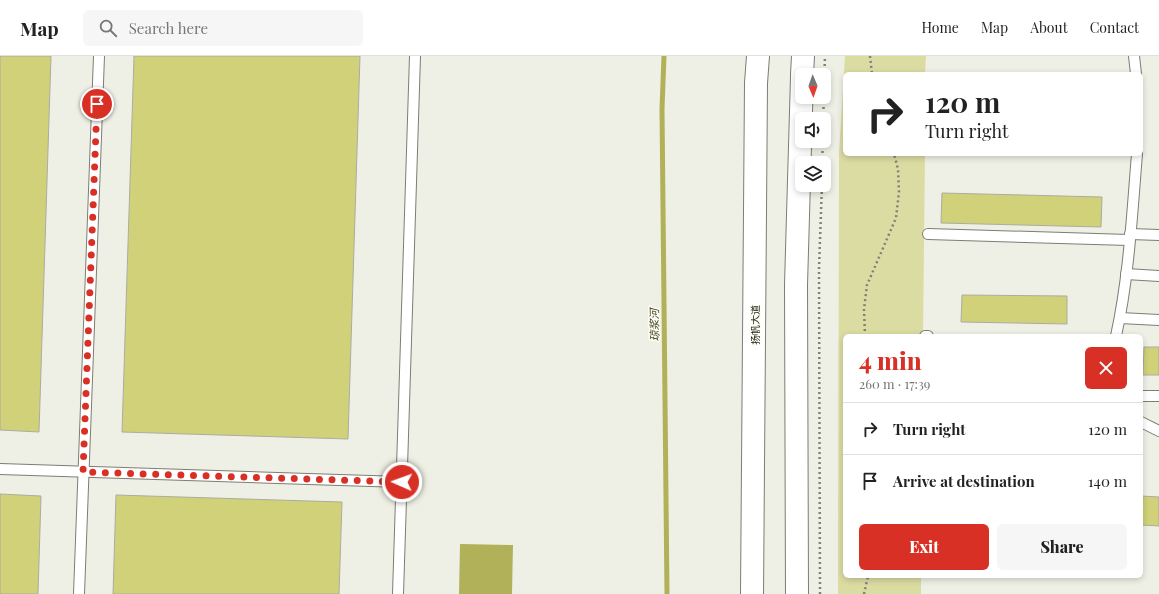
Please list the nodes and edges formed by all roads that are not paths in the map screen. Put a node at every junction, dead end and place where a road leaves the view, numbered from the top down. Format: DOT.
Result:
graph roads {
  1 [pos="98,56"];
  2 [pos="415,56"];
  3 [pos="758,56"];
  4 [pos="803,56"];
  5 [pos="1134,56"];
  6 [pos="802,68"];
  7 [pos="1136,72"];
  8 [pos="801,104"];
  9 [pos="1137,156"];
  10 [pos="928,234"];
  11 [pos="1159,235"];
  12 [pos="1130,237"];
  13 [pos="1126,274"];
  14 [pos="1159,276"];
  15 [pos="1120,318"];
  16 [pos="1159,320"];
  17 [pos="1116,334"];
  18 [pos="1143,396"];
  19 [pos="1159,396"];
  20 [pos="1143,423"];
  21 [pos="1159,431"];
  22 [pos="0,469"];
  23 [pos="83,472"];
  24 [pos="402,482"];
  25 [pos="80,594"];
  26 [pos="398,594"];
  27 [pos="752,594"];
  28 [pos="797,594"];
  1 -- 23 [label="lane"];
  2 -- 24 [label="lane"];
  3 -- 27 [label="main road, 扬帆大道"];
  4 -- 6 [label="main road"];
  5 -- 7 [label="lane"];
  8 -- 28 [label="main road"];
  9 -- 12 [label="lane"];
  10 -- 12 [label="lane"];
  11 -- 12 [label="lane"];
  12 -- 13 [label="lane"];
  13 -- 14 [label="lane"];
  13 -- 15 [label="lane"];
  15 -- 16 [label="lane"];
  15 -- 17 [label="lane"];
  18 -- 19 [label="lane"];
  20 -- 21 [label="lane"];
  22 -- 23 [label="lane"];
  23 -- 24 [label="lane"];
  23 -- 25 [label="lane"];
  24 -- 26 [label="lane"];
}
